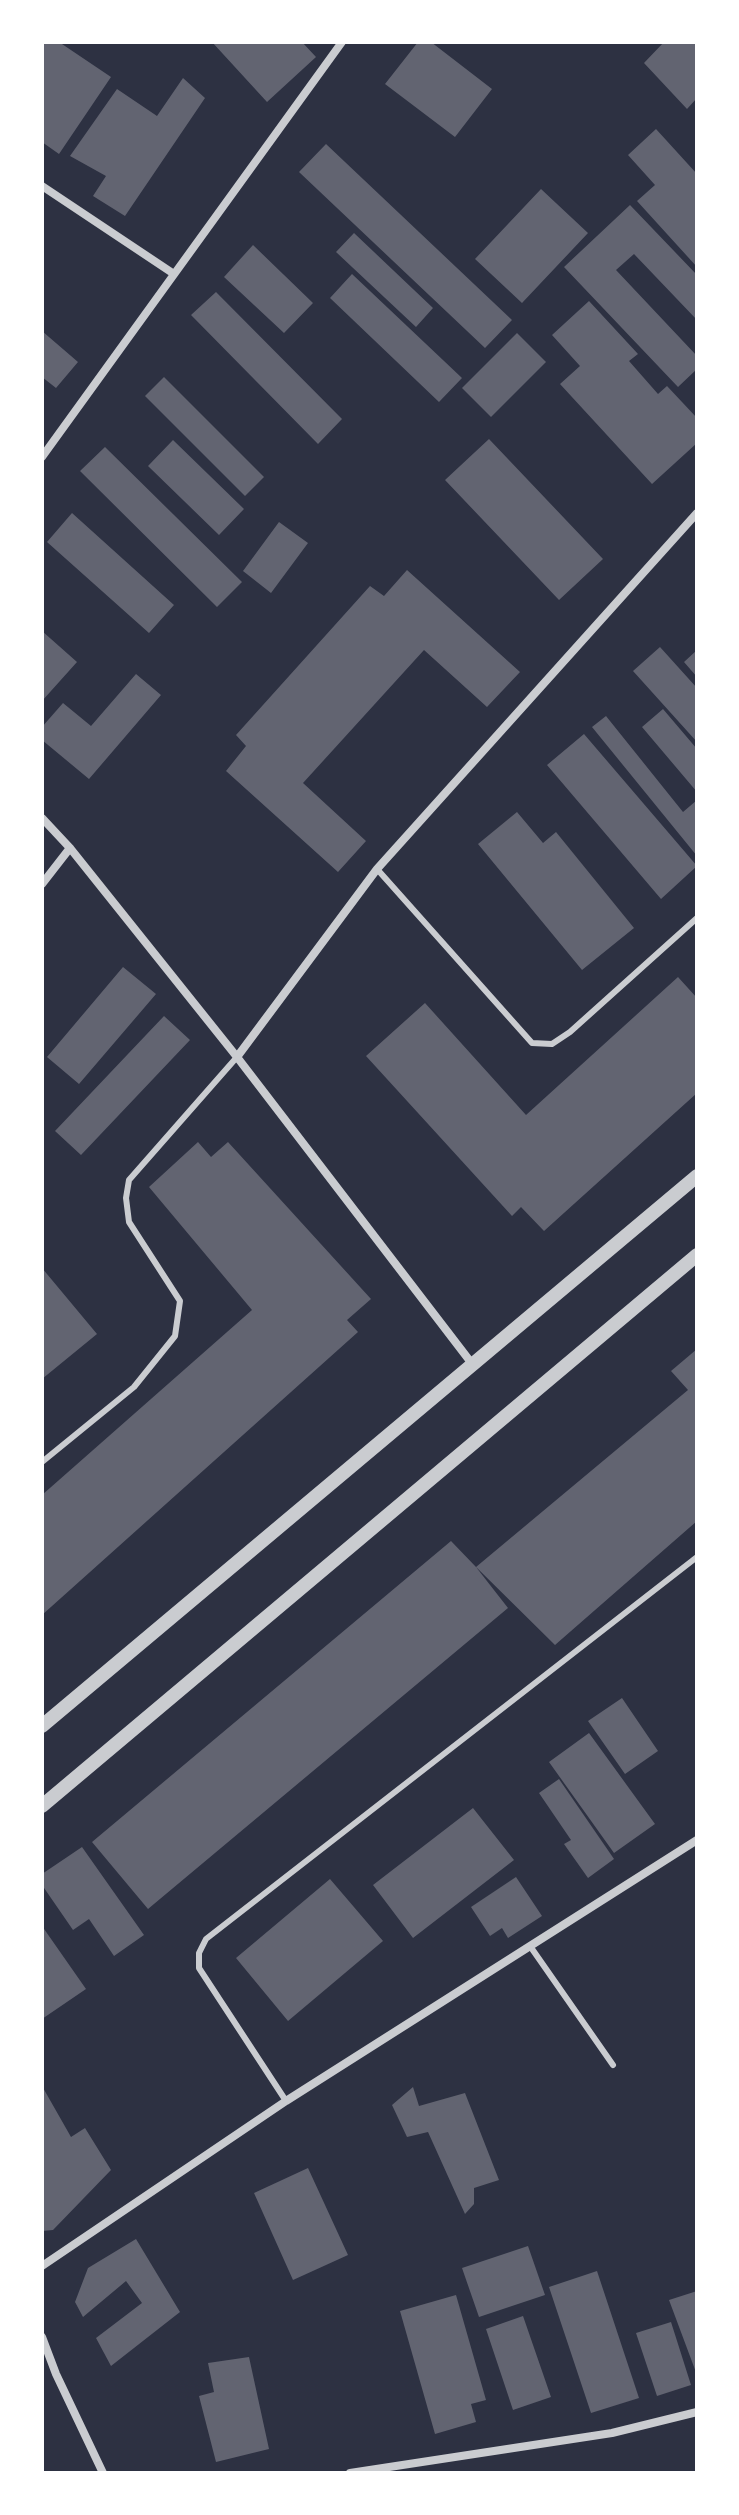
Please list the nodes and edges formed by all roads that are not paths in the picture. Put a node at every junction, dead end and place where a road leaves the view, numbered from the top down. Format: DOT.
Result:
graph roads {
  1 [pos="342,42"];
  2 [pos="42,186"];
  3 [pos="174,274"];
  4 [pos="42,457"];
  5 [pos="697,513"];
  6 [pos="42,818"];
  7 [pos="70,848"];
  8 [pos="377,869"];
  9 [pos="42,884"];
  10 [pos="697,918"];
  11 [pos="237,1057"];
  12 [pos="697,1176"];
  13 [pos="697,1255"];
  14 [pos="473,1365"];
  15 [pos="42,1462"];
  16 [pos="697,1557"];
  17 [pos="42,1726"];
  18 [pos="42,1806"];
  19 [pos="697,1840"];
  20 [pos="530,1946"];
  21 [pos="613,2065"];
  22 [pos="286,2101"];
  23 [pos="42,2266"];
  24 [pos="42,2337"];
  25 [pos="697,2412"];
  26 [pos="103,2473"];
  27 [pos="350,2473"];
  1 -- 3 [label="street"];
  2 -- 3 [label="street"];
  3 -- 4 [label="street"];
  5 -- 8 [label="street"];
  6 -- 7 [label="street"];
  7 -- 9 [label="street"];
  7 -- 11 [label="street"];
  8 -- 10 [label="lane"];
  8 -- 11 [label="street"];
  11 -- 14 [label="street"];
  11 -- 15 [label="lane"];
  12 -- 14 [label="street"];
  13 -- 18 [label="street"];
  14 -- 17 [label="street"];
  16 -- 22 [label="lane"];
  19 -- 20 [label="street"];
  20 -- 21 [label="lane"];
  20 -- 22 [label="street"];
  22 -- 23 [label="street"];
  24 -- 26 [label="street"];
  25 -- 27 [label="street"];
}
